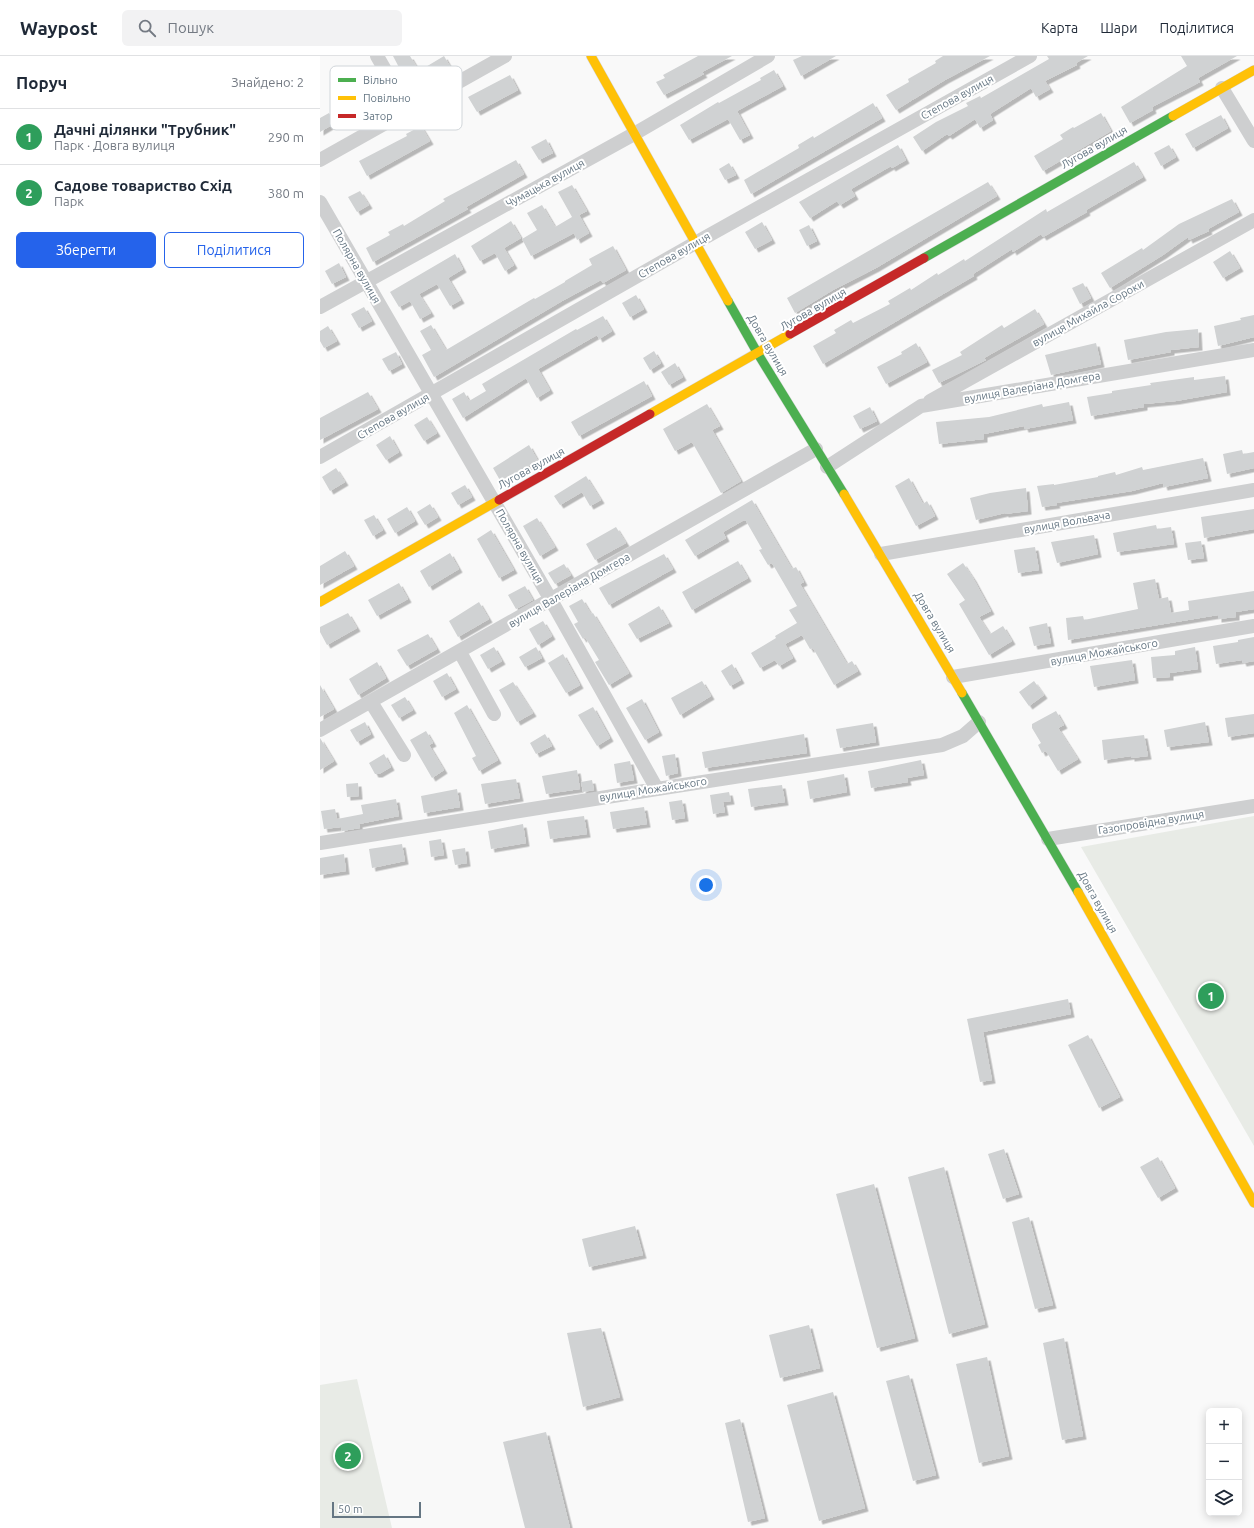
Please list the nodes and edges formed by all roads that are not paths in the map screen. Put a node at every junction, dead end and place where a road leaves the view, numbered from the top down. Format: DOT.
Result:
graph roads {
  1 [pos="377,56"];
  2 [pos="505,56"];
  3 [pos="591,56"];
  4 [pos="768,56"];
  5 [pos="1030,56"];
  6 [pos="383,66"];
  7 [pos="1254,70"];
  8 [pos="462,80"];
  9 [pos="1222,88"];
  10 [pos="373,130"];
  11 [pos="634,134"];
  12 [pos="1254,141"];
  13 [pos="320,160"];
  14 [pos="320,202"];
  15 [pos="1254,220"];
  16 [pos="697,242"];
  17 [pos="366,281"];
  18 [pos="320,307"];
  19 [pos="1254,350"];
  20 [pos="758,354"];
  21 [pos="431,394"];
  22 [pos="921,406"];
  23 [pos="816,449"];
  24 [pos="320,457"];
  25 [pos="828,467"];
  26 [pos="1254,490"];
  27 [pos="494,503"];
  28 [pos="881,554"];
  29 [pos="551,600"];
  30 [pos="320,602"];
  31 [pos="1254,626"];
  32 [pos="460,652"];
  33 [pos="954,677"];
  34 [pos="371,702"];
  35 [pos="494,714"];
  36 [pos="979,722"];
  37 [pos="320,730"];
  38 [pos="404,755"];
  39 [pos="657,789"];
  40 [pos="1254,806"];
  41 [pos="1048,839"];
  42 [pos="320,843"];
  43 [pos="1254,1202"];
  1 -- 6 [label="street"];
  2 -- 8 [label="street"];
  3 -- 11 [label="street, Довга вулиця"];
  4 -- 11 [label="street, Чумацька вулиця"];
  5 -- 16 [label="street, Степова вулиця"];
  7 -- 9 [label="street, Лугова вулиця"];
  9 -- 12 [label="street"];
  9 -- 20 [label="street, Лугова вулиця"];
  10 -- 13 [label="street"];
  11 -- 16 [label="street, Довга вулиця"];
  11 -- 17 [label="street, Чумацька вулиця"];
  14 -- 17 [label="street, Полярна вулиця"];
  15 -- 22 [label="street, вулиця Михайла Сороки"];
  16 -- 20 [label="street, Довга вулиця"];
  16 -- 21 [label="street, Степова вулиця"];
  17 -- 18 [label="street, Чумацька вулиця"];
  17 -- 21 [label="street, Полярна вулиця"];
  19 -- 22 [label="street, вулиця Валеріана Домгера"];
  20 -- 23 [label="street, Довга вулиця"];
  20 -- 27 [label="street, Лугова вулиця"];
  21 -- 24 [label="street, Степова вулиця"];
  21 -- 27 [label="street, Полярна вулиця"];
  22 -- 25 [label="street, вулиця Валеріана Домгера"];
  23 -- 25 [label="street, Довга вулиця"];
  23 -- 29 [label="street, вулиця Валеріана Домгера"];
  25 -- 28 [label="street, Довга вулиця"];
  26 -- 28 [label="street, вулиця Вольвача"];
  27 -- 29 [label="street, Полярна вулиця"];
  27 -- 30 [label="street, Лугова вулиця"];
  28 -- 33 [label="street, Довга вулиця"];
  29 -- 32 [label="street, вулиця Валеріана Домгера"];
  29 -- 39 [label="street, Полярна вулиця"];
  31 -- 33 [label="street, вулиця Можайського"];
  32 -- 34 [label="street, вулиця Валеріана Домгера"];
  32 -- 35 [label="street"];
  33 -- 36 [label="street, Довга вулиця"];
  34 -- 37 [label="street, вулиця Валеріана Домгера"];
  34 -- 38 [label="street"];
  36 -- 39 [label="street, вулиця Можайського"];
  36 -- 41 [label="street, Довга вулиця"];
  39 -- 42 [label="street, вулиця Можайського"];
  40 -- 41 [label="street, Газопровідна вулиця"];
  41 -- 43 [label="street, Довга вулиця"];
}
